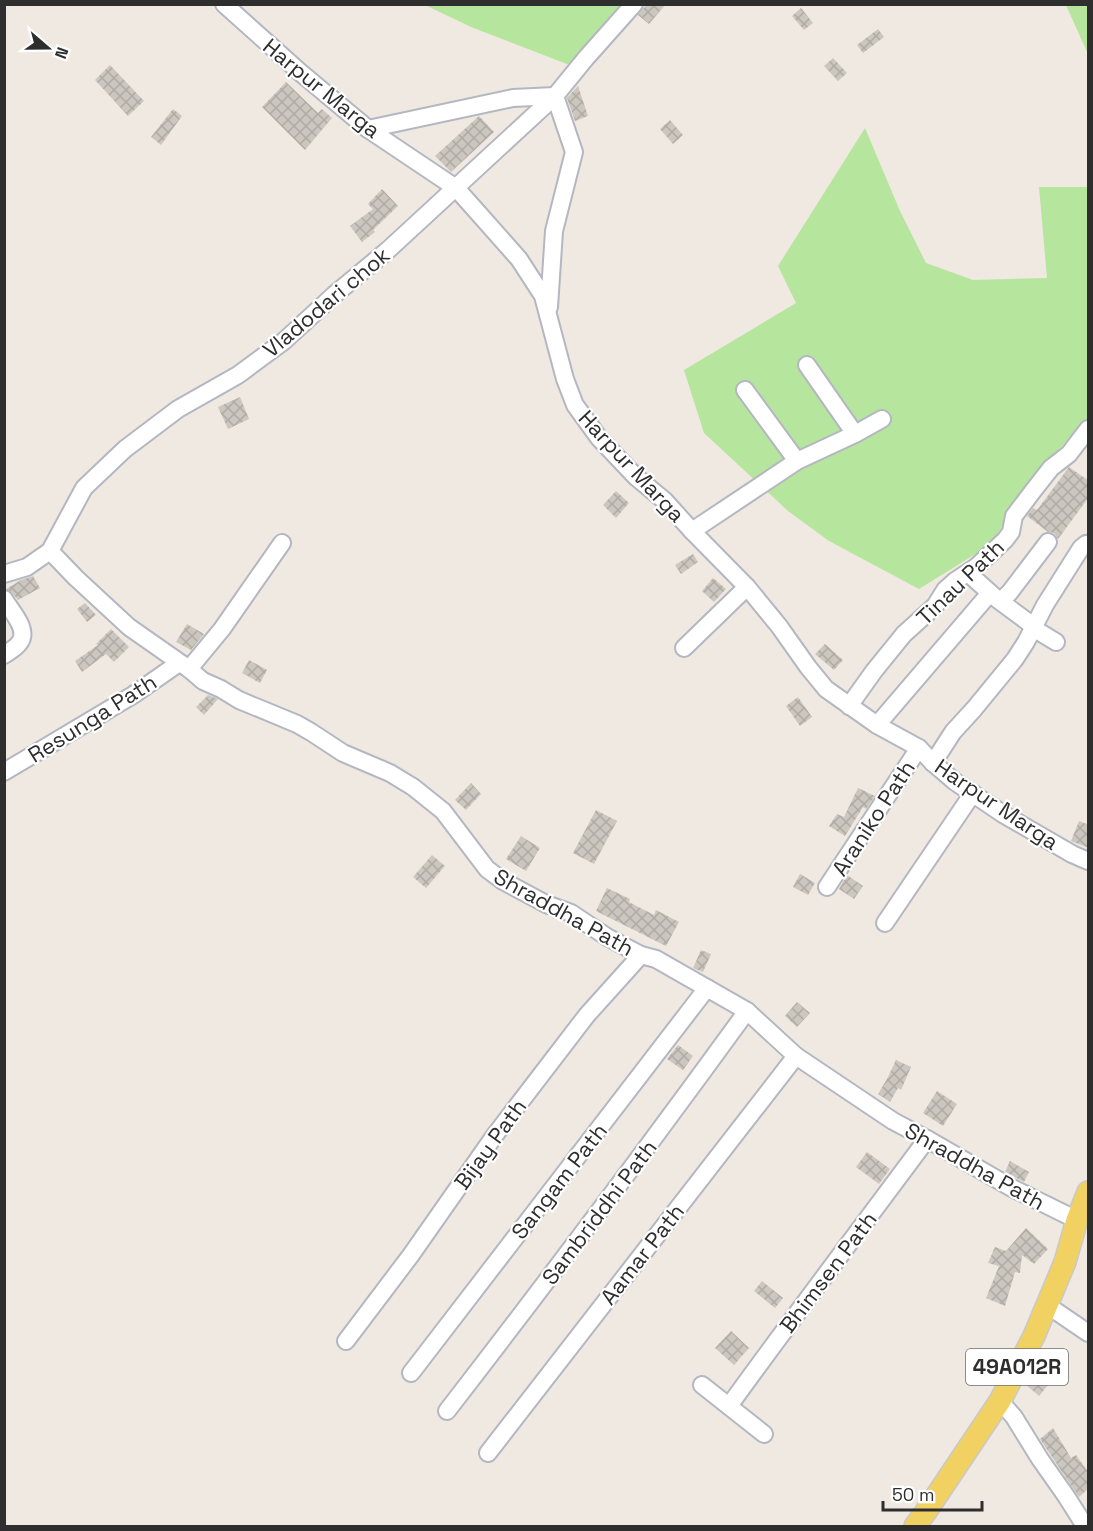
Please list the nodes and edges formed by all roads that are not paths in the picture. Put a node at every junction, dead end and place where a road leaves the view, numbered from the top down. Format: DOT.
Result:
graph roads {
  1 [pos="224,4"];
  2 [pos="634,4"];
  3 [pos="555,96"];
  4 [pos="368,129"];
  5 [pos="456,188"];
  6 [pos="548,315"];
  7 [pos="807,365"];
  8 [pos="745,390"];
  9 [pos="882,419"];
  10 [pos="1089,429"];
  11 [pos="855,434"];
  12 [pos="797,461"];
  13 [pos="692,531"];
  14 [pos="1048,542"];
  15 [pos="282,543"];
  16 [pos="1089,545"];
  17 [pos="50,551"];
  18 [pos="968,573"];
  19 [pos="4,574"];
  20 [pos="747,587"];
  21 [pos="996,597"];
  22 [pos="4,599"];
  23 [pos="1034,628"];
  24 [pos="1056,642"];
  25 [pos="684,648"];
  26 [pos="4,655"];
  27 [pos="184,666"];
  28 [pos="849,706"];
  29 [pos="877,725"];
  30 [pos="919,748"];
  31 [pos="933,763"];
  32 [pos="4,772"];
  33 [pos="973,793"];
  34 [pos="1089,861"];
  35 [pos="827,887"];
  36 [pos="885,923"];
  37 [pos="642,955"];
  38 [pos="708,988"];
  39 [pos="747,1011"];
  40 [pos="796,1056"];
  41 [pos="927,1138"];
  42 [pos="1089,1192"];
  43 [pos="1077,1220"];
  44 [pos="1047,1305"];
  45 [pos="1089,1333"];
  46 [pos="346,1341"];
  47 [pos="411,1373"];
  48 [pos="702,1385"];
  49 [pos="999,1401"];
  50 [pos="729,1406"];
  51 [pos="447,1411"];
  52 [pos="764,1434"];
  53 [pos="488,1453"];
  54 [pos="915,1527"];
  55 [pos="1085,1527"];
  1 -- 4 [label="street, Harpur Marga"];
  2 -- 3 [label="street, Vladodari chok"];
  3 -- 4 [label="street"];
  3 -- 5 [label="street, Vladodari chok"];
  3 -- 6 [label="street"];
  4 -- 5 [label="street, Harpur Marga"];
  5 -- 6 [label="street, Harpur Marga"];
  5 -- 17 [label="street, Vladodari chok"];
  6 -- 13 [label="street, Harpur Marga"];
  7 -- 11 [label="street"];
  8 -- 12 [label="street"];
  9 -- 11 [label="street"];
  10 -- 18 [label="street, Tinau Path"];
  11 -- 12 [label="street"];
  12 -- 13 [label="street"];
  13 -- 20 [label="street, Harpur Marga"];
  14 -- 21 [label="street, Tinau Path"];
  15 -- 27 [label="street, Resunga Path"];
  16 -- 23 [label="street"];
  17 -- 19 [label="street, Vladodari chok"];
  17 -- 27 [label="street, Shraddha Path"];
  18 -- 21 [label="street"];
  18 -- 28 [label="street, Tinau Path"];
  20 -- 25 [label="street"];
  20 -- 28 [label="street, Harpur Marga"];
  21 -- 23 [label="street"];
  21 -- 29 [label="street, Tinau Path"];
  22 -- 26 [label="street"];
  23 -- 24 [label="street"];
  23 -- 31 [label="street"];
  27 -- 32 [label="street, Resunga Path"];
  27 -- 37 [label="street, Shraddha Path"];
  28 -- 29 [label="street, Harpur Marga"];
  29 -- 30 [label="street, Harpur Marga"];
  30 -- 31 [label="street, Harpur Marga"];
  30 -- 35 [label="street, Araniko Path"];
  31 -- 33 [label="street, Harpur Marga"];
  33 -- 34 [label="street, Harpur Marga"];
  33 -- 36 [label="street"];
  37 -- 38 [label="street, Shraddha Path"];
  37 -- 46 [label="street, Bijay Path"];
  38 -- 39 [label="street, Shraddha Path"];
  38 -- 47 [label="street, Sangam Path"];
  39 -- 40 [label="street, Shraddha Path"];
  39 -- 51 [label="street, Sambriddhi Path"];
  40 -- 41 [label="street, Shraddha Path"];
  40 -- 53 [label="street, Aamar Path"];
  41 -- 43 [label="street, Shraddha Path"];
  41 -- 50 [label="street, Bhimsen Path"];
  42 -- 43 [label="main road, 49A012R"];
  43 -- 44 [label="main road, 49A012R"];
  44 -- 45 [label="street"];
  44 -- 49 [label="main road, 49A012R"];
  48 -- 50 [label="street"];
  49 -- 54 [label="main road, 49A012R"];
  49 -- 55 [label="street"];
  50 -- 52 [label="street"];
}
